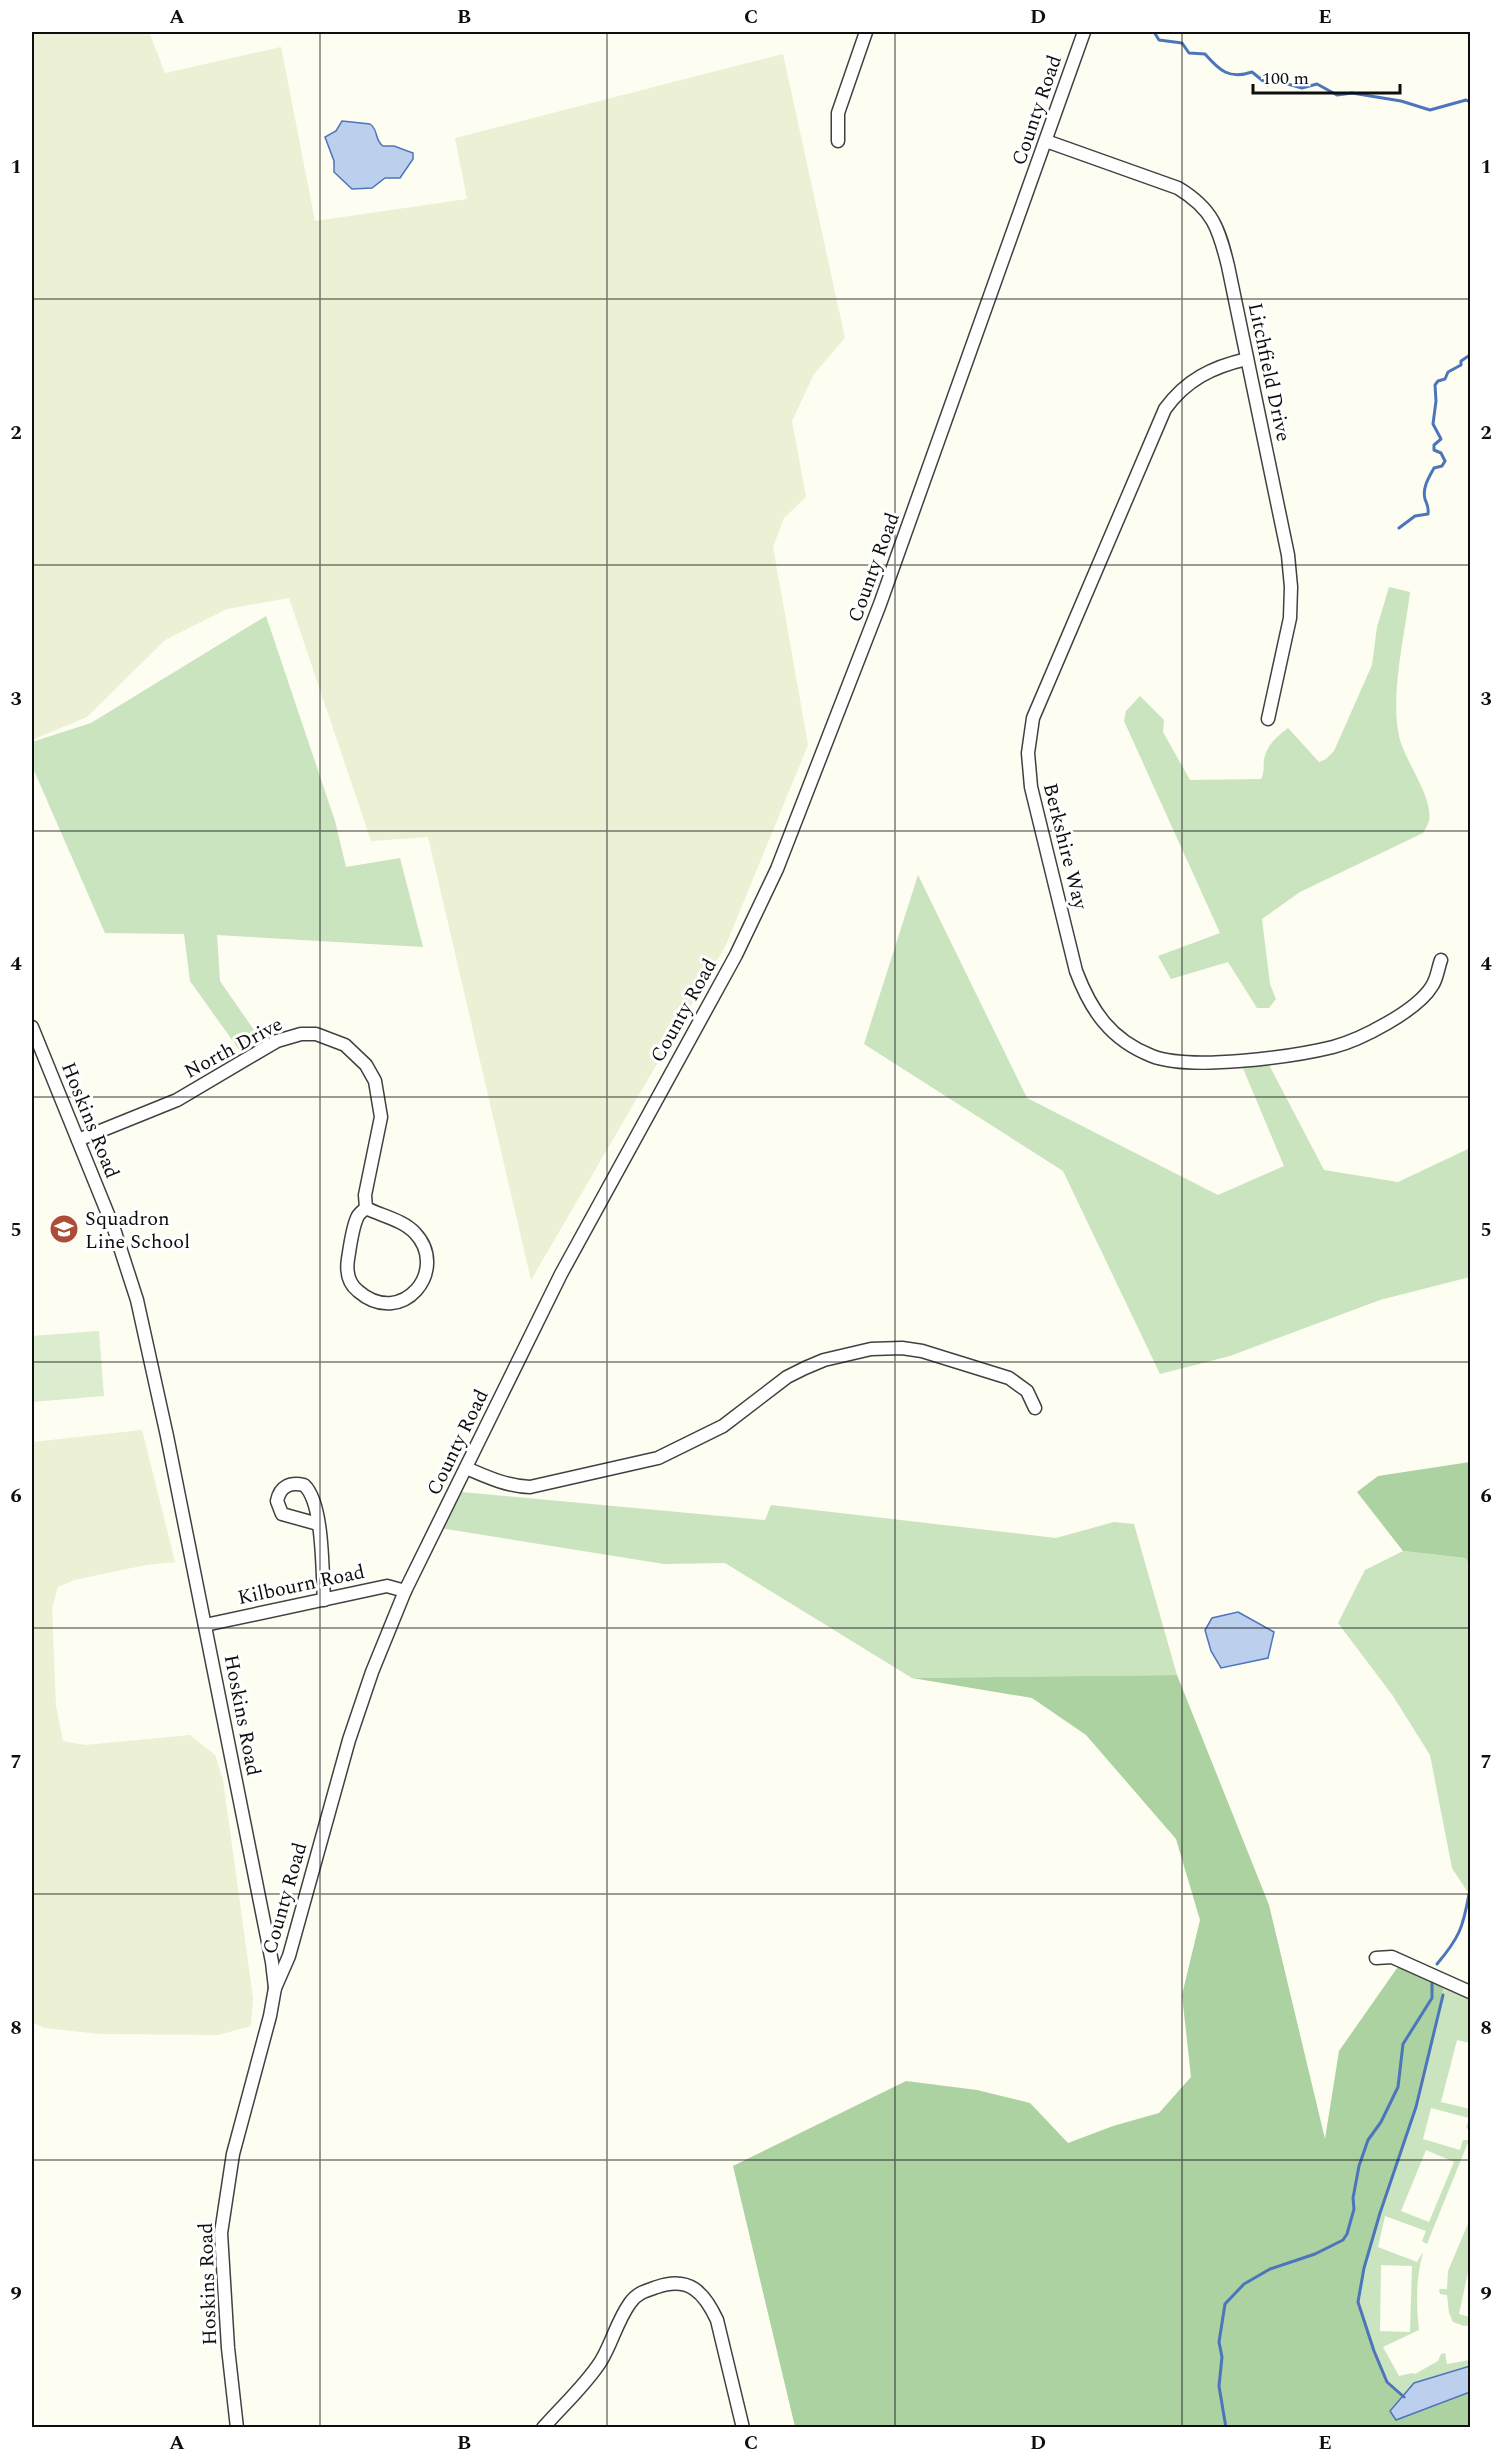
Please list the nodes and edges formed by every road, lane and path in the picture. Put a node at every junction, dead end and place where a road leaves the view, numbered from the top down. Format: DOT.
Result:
graph roads {
  1 [pos="866,32"];
  2 [pos="1084,32"];
  3 [pos="838,141"];
  4 [pos="1046,141"];
  5 [pos="1247,359"];
  6 [pos="1268,719"];
  7 [pos="1441,960"];
  8 [pos="32,1027"];
  9 [pos="78,1140"];
  10 [pos="366,1208"];
  11 [pos="1035,1408"];
  12 [pos="466,1468"];
  13 [pos="318,1524"];
  14 [pos="405,1591"];
  15 [pos="324,1600"];
  16 [pos="205,1625"];
  17 [pos="1376,1958"];
  18 [pos="274,1988"];
  19 [pos="1470,1992"];
  20 [pos="237,2427"];
  21 [pos="543,2427"];
  22 [pos="743,2427"];
  1 -- 3 [label="street"];
  2 -- 4 [label="street, County Road"];
  4 -- 5 [label="street, Litchfield Drive"];
  4 -- 12 [label="street, County Road"];
  5 -- 6 [label="street, Litchfield Drive"];
  5 -- 7 [label="street, Berkshire Way"];
  8 -- 9 [label="street, Hoskins Road"];
  9 -- 10 [label="street, North Drive"];
  9 -- 16 [label="street, Hoskins Road"];
  10 -- 10 [label="street, North Drive"];
  11 -- 12 [label="street"];
  12 -- 14 [label="street, County Road"];
  13 -- 15 [label="street"];
  14 -- 15 [label="street, Kilbourn Road"];
  14 -- 18 [label="street, County Road"];
  15 -- 16 [label="street, Kilbourn Road"];
  16 -- 18 [label="street, Hoskins Road"];
  17 -- 19 [label="street"];
  18 -- 20 [label="street, Hoskins Road"];
  21 -- 22 [label="street"];
}
